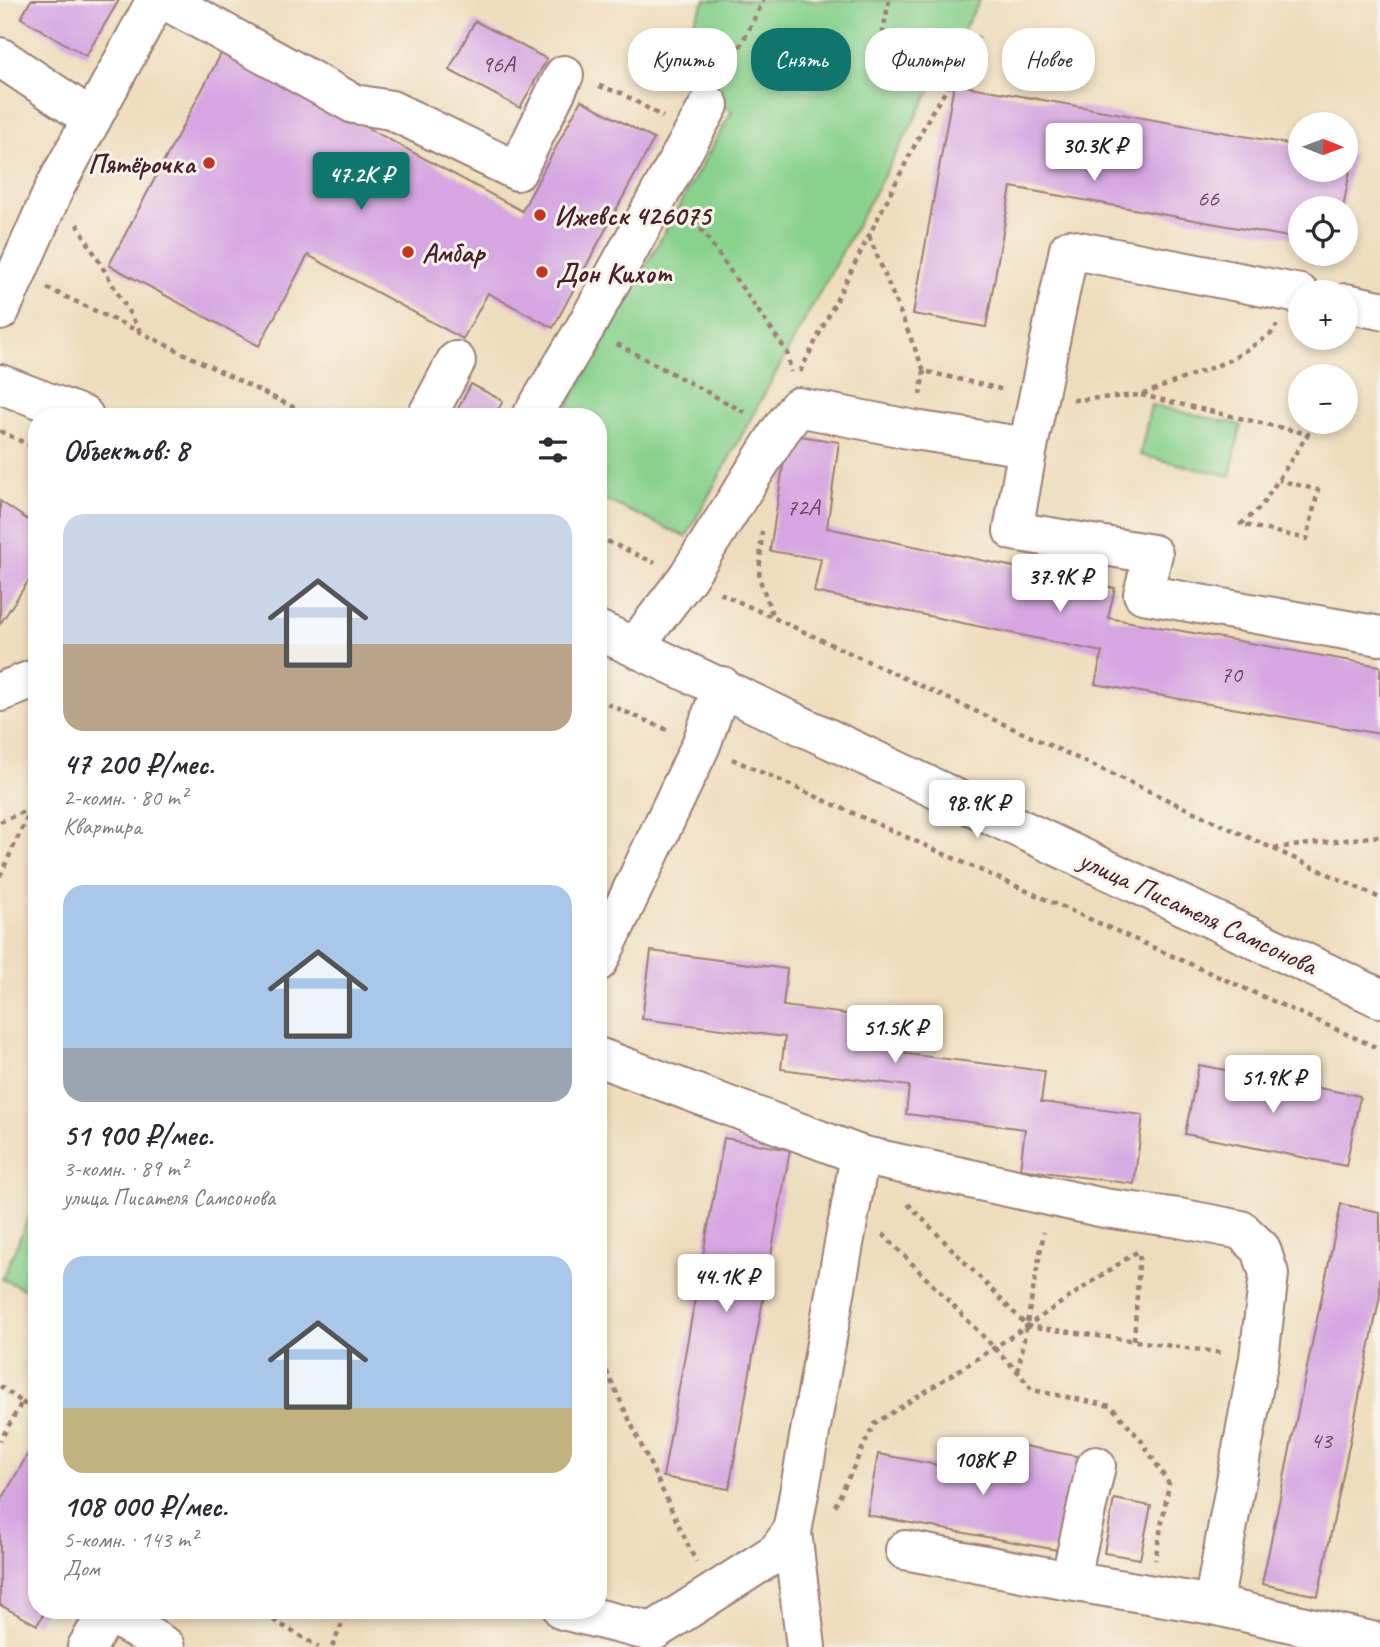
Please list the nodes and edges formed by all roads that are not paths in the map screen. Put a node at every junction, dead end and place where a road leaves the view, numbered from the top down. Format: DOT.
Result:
graph roads {
  1 [pos="156,0"];
  2 [pos="166,0"];
  3 [pos="0,57"];
  4 [pos="564,75"];
  5 [pos="92,119"];
  6 [pos="701,119"];
  7 [pos="1288,292"];
  8 [pos="1358,305"];
  9 [pos="0,310"];
  10 [pos="1380,310"];
  11 [pos="456,360"];
  12 [pos="0,384"];
  13 [pos="62,408"];
  14 [pos="431,408"];
  15 [pos="537,408"];
  16 [pos="1028,447"];
  17 [pos="607,634"];
  18 [pos="1380,636"];
  19 [pos="635,646"];
  20 [pos="28,681"];
  21 [pos="722,686"];
  22 [pos="0,692"];
  23 [pos="607,943"];
  24 [pos="1380,998"];
  25 [pos="607,1060"];
  26 [pos="860,1155"];
  27 [pos="1096,1466"];
  28 [pos="792,1532"];
  29 [pos="905,1550"];
  30 [pos="1070,1581"];
  31 [pos="1213,1605"];
  32 [pos="103,1619"];
  33 [pos="121,1619"];
  34 [pos="587,1619"];
  35 [pos="652,1643"];
  36 [pos="1380,1643"];
  37 [pos="87,1647"];
  38 [pos="166,1647"];
  39 [pos="806,1647"];
  1 -- 5 [label="street"];
  2 -- 4 [label="street"];
  3 -- 5 [label="street"];
  5 -- 9 [label="street"];
  6 -- 15 [label="street"];
  7 -- 16 [label="street"];
  8 -- 10 [label="street"];
  11 -- 14 [label="street"];
  12 -- 13 [label="street"];
  16 -- 18 [label="street"];
  16 -- 19 [label="street"];
  17 -- 19 [label="street, улица Писателя Самсонова"];
  19 -- 21 [label="street, улица Писателя Самсонова"];
  20 -- 22 [label="street"];
  21 -- 23 [label="street"];
  21 -- 24 [label="street, улица Писателя Самсонова"];
  25 -- 26 [label="street"];
  26 -- 28 [label="street"];
  26 -- 31 [label="street"];
  27 -- 30 [label="street"];
  28 -- 35 [label="street"];
  28 -- 39 [label="street"];
  29 -- 30 [label="street"];
  30 -- 31 [label="street"];
  31 -- 36 [label="street"];
  32 -- 37 [label="street"];
  33 -- 38 [label="street"];
  34 -- 35 [label="street"];
}
